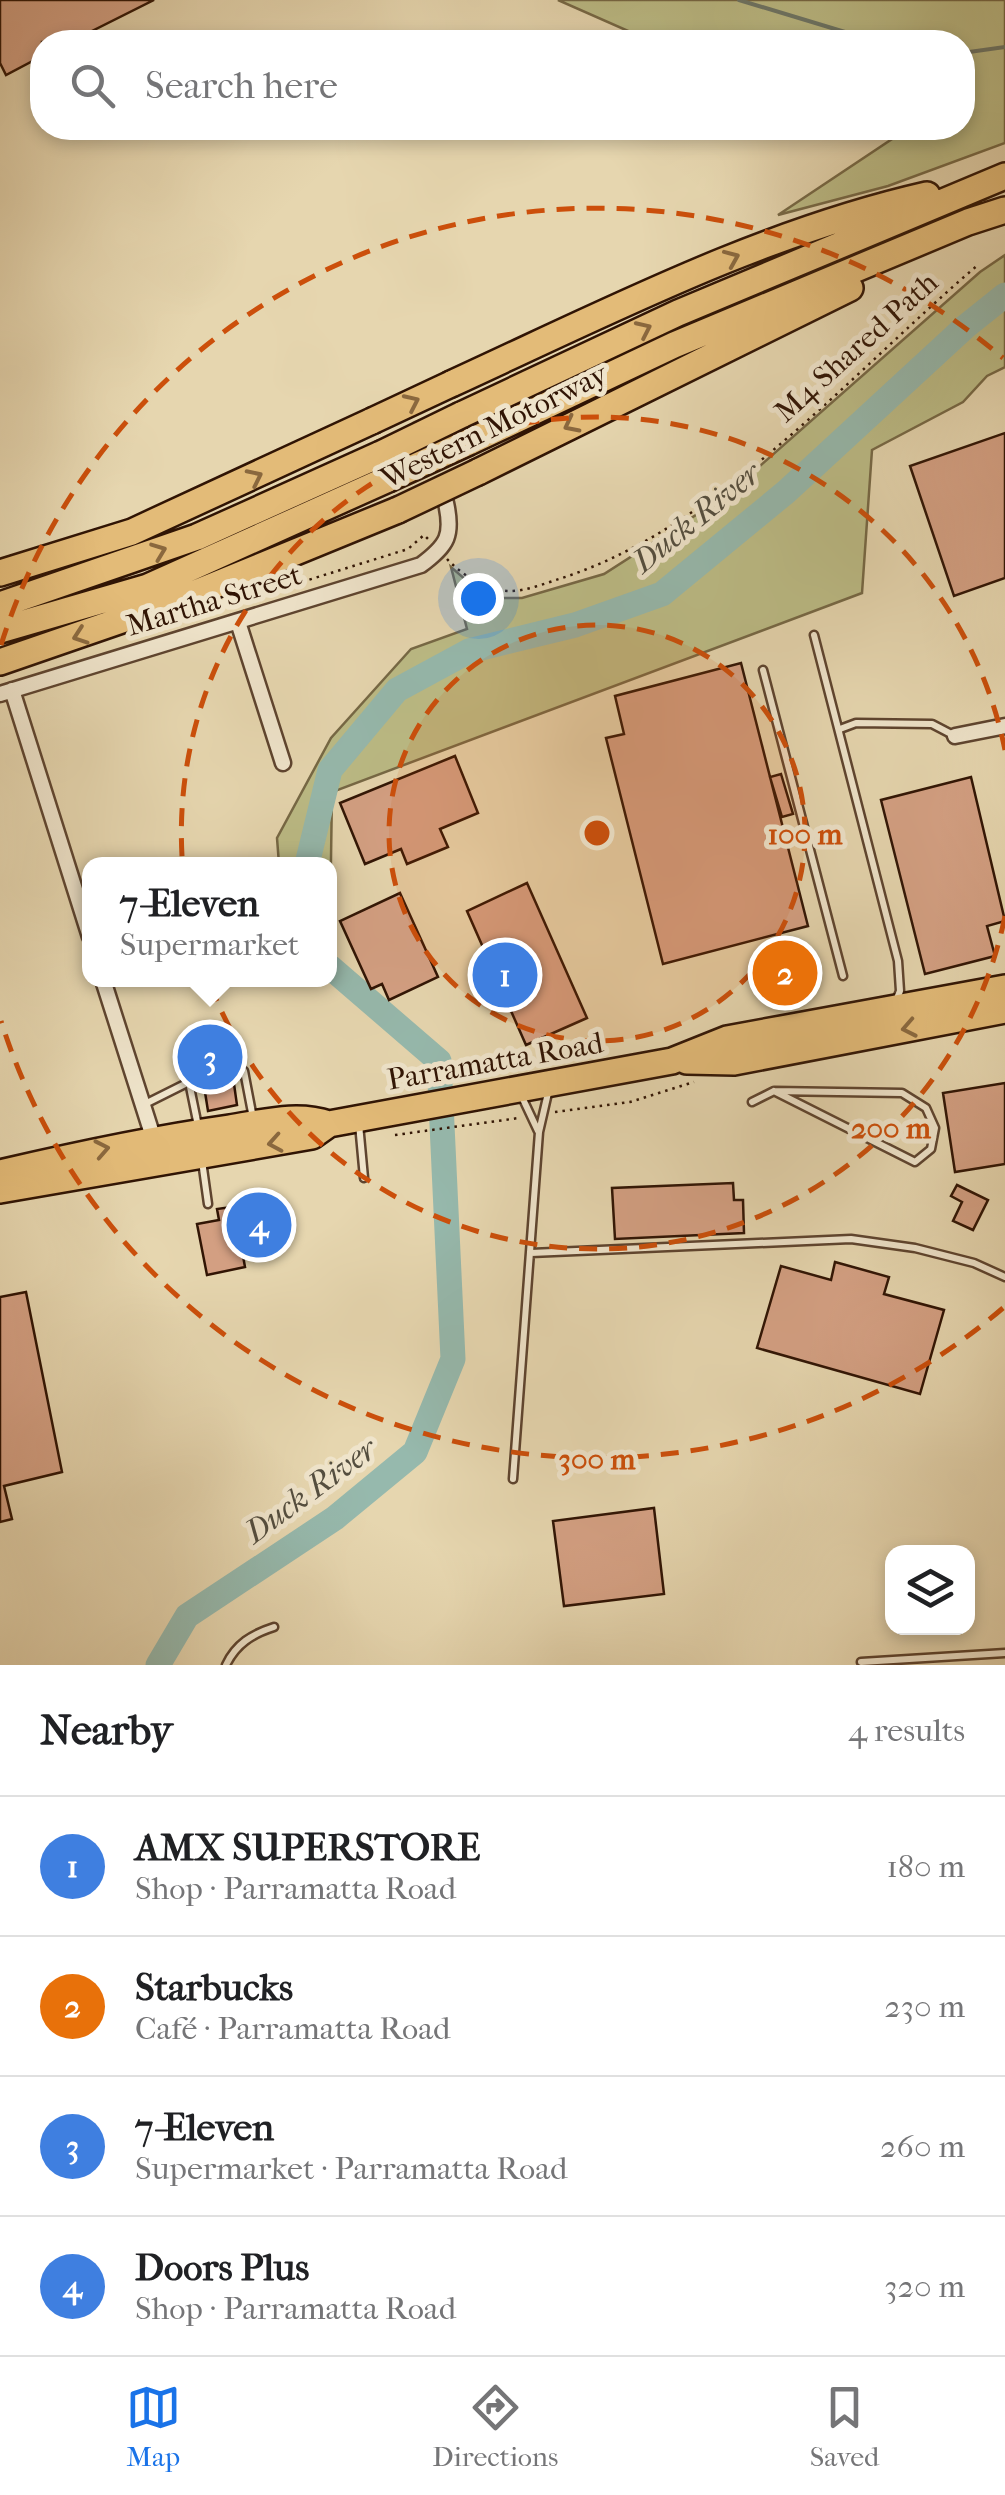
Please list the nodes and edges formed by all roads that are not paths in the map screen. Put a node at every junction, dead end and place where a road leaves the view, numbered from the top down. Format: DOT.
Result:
graph roads {
  1 [pos="998,178"];
  2 [pos="1005,210"];
  3 [pos="1005,223"];
  4 [pos="967,231"];
  5 [pos="446,503"];
  6 [pos="0,573"];
  7 [pos="148,587"];
  8 [pos="0,605"];
  9 [pos="238,622"];
  10 [pos="0,630"];
  11 [pos="814,634"];
  12 [pos="0,641"];
  13 [pos="0,662"];
  14 [pos="763,670"];
  15 [pos="6,692"];
  16 [pos="1005,726"];
  17 [pos="840,728"];
  18 [pos="955,736"];
  19 [pos="282,763"];
  20 [pos="82,914"];
  21 [pos="843,976"];
  22 [pos="106,987"];
  23 [pos="1005,988"];
  24 [pos="892,1008"];
  25 [pos="1005,1010"];
  26 [pos="672,1061"];
  27 [pos="189,1082"];
  28 [pos="550,1085"];
  29 [pos="520,1090"];
  30 [pos="774,1091"];
  31 [pos="752,1102"];
  32 [pos="143,1105"];
  33 [pos="359,1118"];
  34 [pos="254,1124"];
  35 [pos="329,1124"];
  36 [pos="538,1132"];
  37 [pos="154,1140"];
  38 [pos="200,1144"];
  39 [pos="0,1174"];
  40 [pos="364,1178"];
  41 [pos="0,1190"];
  42 [pos="208,1204"];
  43 [pos="530,1253"];
  44 [pos="1005,1277"];
  45 [pos="513,1479"];
  46 [pos="274,1627"];
  47 [pos="1005,1653"];
  48 [pos="861,1662"];
  49 [pos="226,1665"];
  6 -- 1 [label="highway, one-way, bridge"];
  8 -- 1 [label="highway, Western Motorway, one-way, bridge"];
  2 -- 4 [label="highway, Western Motorway"];
  3 -- 4 [label="highway, Western Motorway"];
  4 -- 7 [label="highway, Western Motorway, bridge"];
  4 -- 13 [label="highway, Western Motorway, one-way, bridge"];
  5 -- 9 [label="street, Martha Street"];
  7 -- 10 [label="highway, Western Motorway"];
  7 -- 12 [label="highway"];
  9 -- 15 [label="street, Martha Street"];
  9 -- 19 [label="street"];
  11 -- 17 [label="lane"];
  14 -- 21 [label="lane"];
  15 -- 20 [label="street"];
  16 -- 18 [label="street"];
  17 -- 18 [label="lane"];
  17 -- 24 [label="lane"];
  22 -- 32 [label="street"];
  23 -- 24 [label="highway, Parramatta Road"];
  24 -- 26 [label="highway, Parramatta Road"];
  25 -- 26 [label="highway, Parramatta Road, one-way"];
  26 -- 28 [label="highway, Parramatta Road"];
  27 -- 32 [label="lane"];
  27 -- 34 [label="lane"];
  27 -- 38 [label="lane"];
  28 -- 29 [label="highway, Parramatta Road"];
  28 -- 36 [label="lane"];
  29 -- 33 [label="highway, Parramatta Road"];
  29 -- 36 [label="lane"];
  30 -- 30 [label="lane"];
  30 -- 31 [label="lane"];
  32 -- 37 [label="street"];
  33 -- 35 [label="highway, Parramatta Road"];
  33 -- 40 [label="lane"];
  34 -- 35 [label="highway, Parramatta Road"];
  34 -- 38 [label="highway, Parramatta Road"];
  35 -- 38 [label="highway, Parramatta Road, one-way"];
  36 -- 43 [label="lane"];
  37 -- 38 [label="highway, Parramatta Road"];
  39 -- 37 [label="highway, Parramatta Road, one-way"];
  38 -- 41 [label="highway, Parramatta Road"];
  38 -- 42 [label="lane"];
  43 -- 44 [label="lane"];
  43 -- 45 [label="lane"];
  46 -- 49 [label="lane"];
  47 -- 48 [label="lane"];
}
